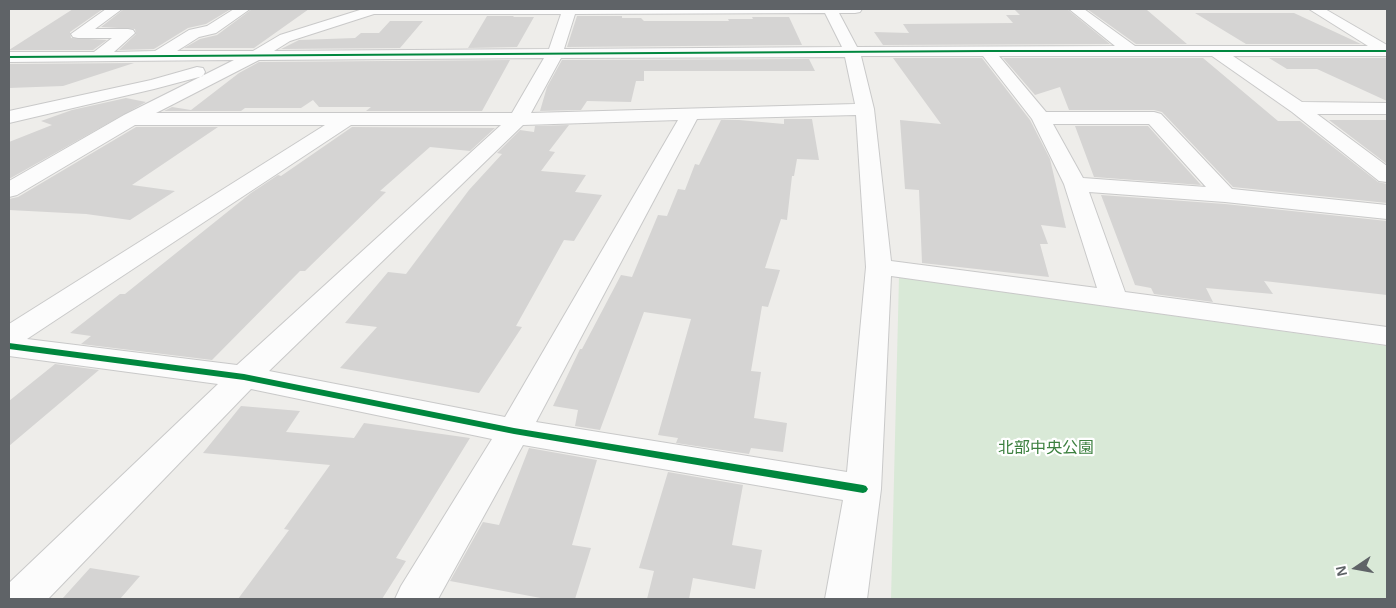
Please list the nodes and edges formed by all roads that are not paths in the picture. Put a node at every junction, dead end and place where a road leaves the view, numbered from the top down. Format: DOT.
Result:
graph roads {
  1 [pos="115,9"];
  2 [pos="242,9"];
  3 [pos="375,9"];
  4 [pos="569,9"];
  5 [pos="695,9"];
  6 [pos="830,9"];
  7 [pos="855,9"];
  8 [pos="1076,9"];
  9 [pos="1316,9"];
  10 [pos="217,10"];
  11 [pos="1214,50"];
  12 [pos="987,51"];
  13 [pos="1131,51"];
  14 [pos="1387,51"];
  15 [pos="852,52"];
  16 [pos="555,54"];
  17 [pos="257,55"];
  18 [pos="98,56"];
  19 [pos="159,56"];
  20 [pos="9,57"];
  21 [pos="1298,108"];
  22 [pos="1387,108"];
  23 [pos="865,109"];
  24 [pos="691,113"];
  25 [pos="9,117"];
  26 [pos="1041,118"];
  27 [pos="131,119"];
  28 [pos="346,119"];
  29 [pos="518,119"];
  30 [pos="1387,176"];
  31 [pos="1075,184"];
  32 [pos="9,190"];
  33 [pos="1225,195"];
  34 [pos="1387,212"];
  35 [pos="879,267"];
  36 [pos="1114,298"];
  37 [pos="1387,336"];
  38 [pos="9,337"];
  39 [pos="9,346"];
  40 [pos="244,377"];
  41 [pos="514,431"];
  42 [pos="863,489"];
  43 [pos="21,599"];
  44 [pos="416,599"];
  45 [pos="846,599"];
  1 -- 18 [label="street"];
  2 -- 10 [label="street"];
  2 -- 19 [label="street"];
  3 -- 4 [label="street"];
  3 -- 17 [label="street"];
  4 -- 5 [label="street"];
  4 -- 16 [label="street"];
  5 -- 6 [label="street"];
  6 -- 7 [label="street"];
  6 -- 15 [label="street"];
  8 -- 13 [label="street"];
  9 -- 14 [label="street"];
  11 -- 13 [label="street"];
  11 -- 14 [label="street"];
  11 -- 21 [label="street"];
  12 -- 13 [label="street"];
  12 -- 15 [label="street"];
  12 -- 26 [label="street"];
  15 -- 16 [label="street"];
  15 -- 23 [label="street"];
  16 -- 17 [label="street"];
  16 -- 29 [label="street"];
  17 -- 19 [label="street"];
  17 -- 25 [label="street"];
  17 -- 27 [label="street"];
  18 -- 19 [label="street"];
  18 -- 20 [label="street"];
  21 -- 22 [label="street"];
  21 -- 30 [label="street"];
  23 -- 24 [label="street"];
  23 -- 35 [label="street"];
  24 -- 29 [label="street"];
  24 -- 41 [label="street"];
  26 -- 31 [label="street"];
  26 -- 33 [label="street"];
  27 -- 28 [label="street"];
  27 -- 32 [label="street"];
  28 -- 29 [label="street"];
  28 -- 38 [label="street"];
  29 -- 40 [label="street"];
  31 -- 33 [label="street"];
  31 -- 36 [label="street"];
  33 -- 34 [label="street"];
  35 -- 36 [label="street"];
  35 -- 42 [label="street"];
  36 -- 37 [label="street"];
  39 -- 40 [label="street"];
  40 -- 41 [label="street"];
  40 -- 43 [label="street"];
  41 -- 42 [label="street"];
  41 -- 44 [label="street"];
  42 -- 45 [label="street"];
}
